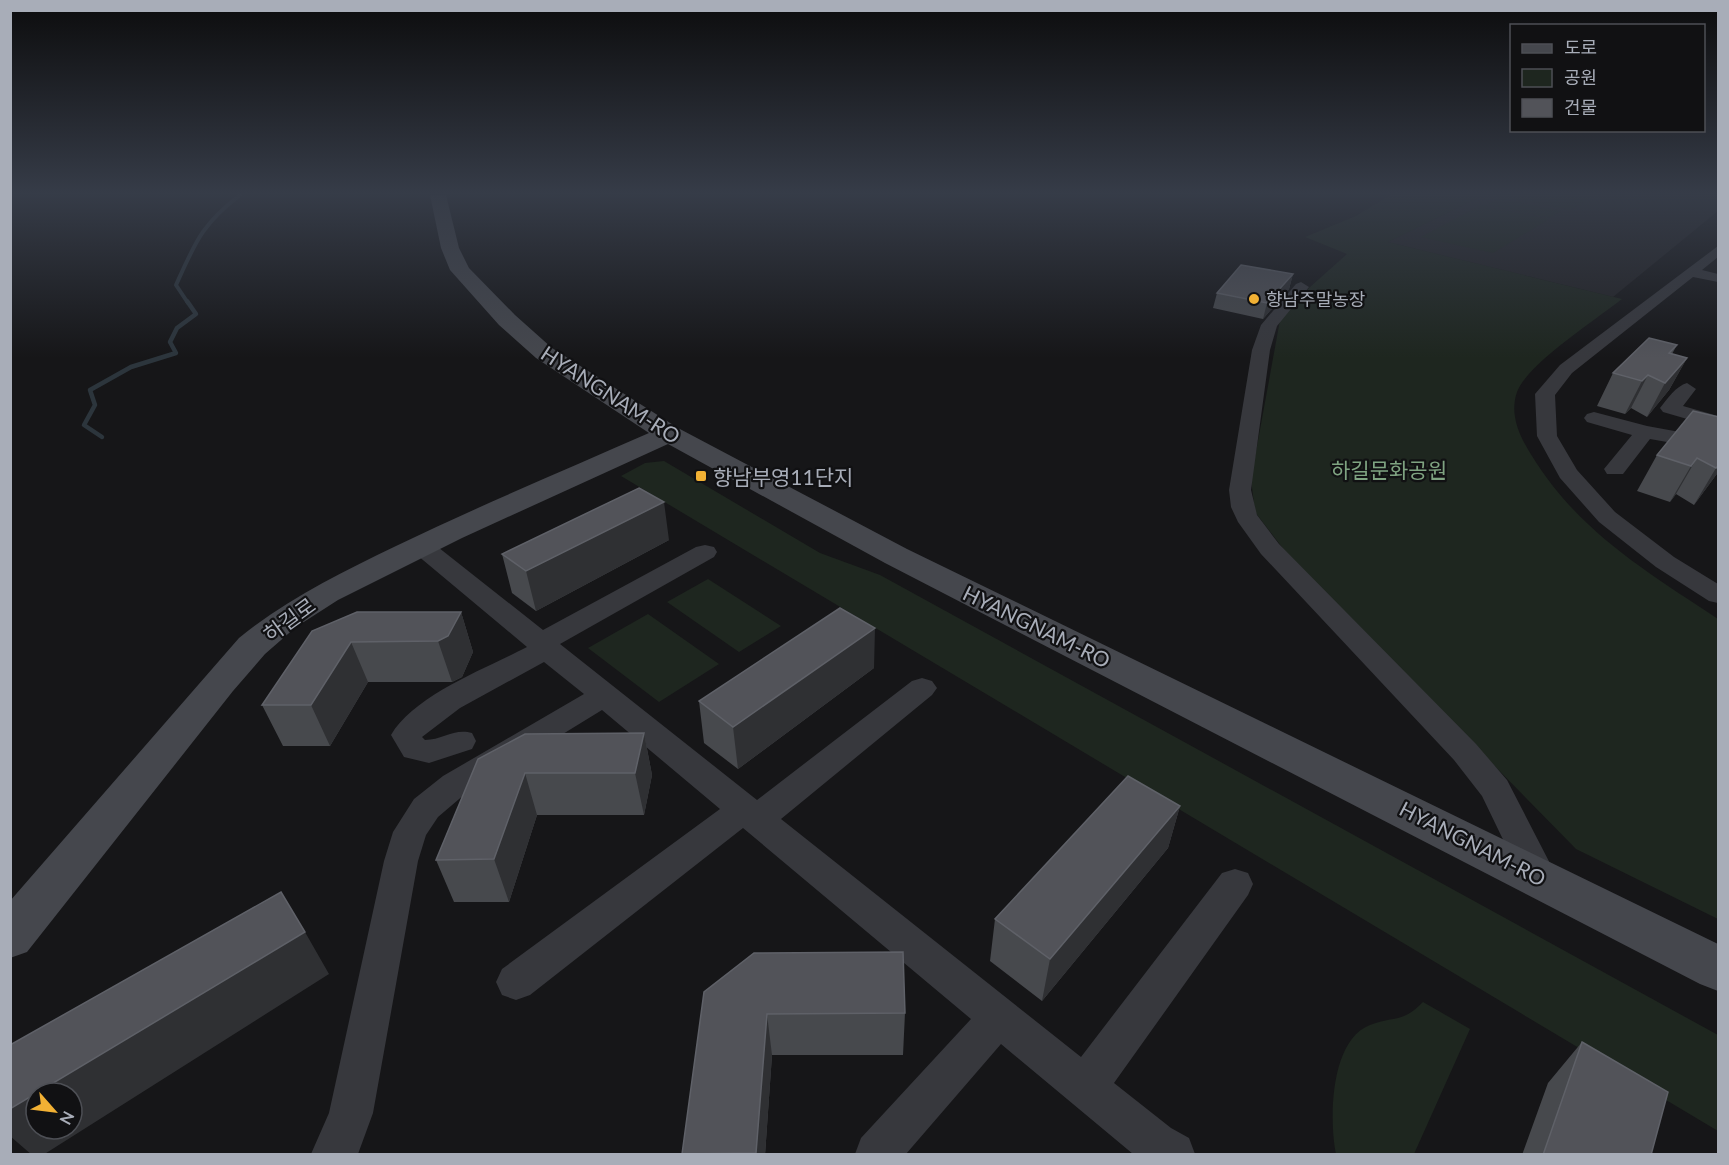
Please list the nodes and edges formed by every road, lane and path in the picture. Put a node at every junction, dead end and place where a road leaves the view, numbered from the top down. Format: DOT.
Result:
graph roads {
  1 [pos="451,249"];
  2 [pos="1719,250"];
  3 [pos="1692,272"];
  4 [pos="1719,278"];
  5 [pos="1301,287"];
  6 [pos="1687,388"];
  7 [pos="1594,418"];
  8 [pos="1719,422"];
  9 [pos="1645,432"];
  10 [pos="669,434"];
  11 [pos="1718,444"];
  12 [pos="1615,469"];
  13 [pos="420,545"];
  14 [pos="705,552"];
  15 [pos="1719,595"];
  16 [pos="544,645"];
  17 [pos="922,688"];
  18 [pos="605,695"];
  19 [pos="461,741"];
  20 [pos="751,814"];
  21 [pos="1538,875"];
  22 [pos="1235,884"];
  23 [pos="10,937"];
  24 [pos="1719,968"];
  25 [pos="516,982"];
  26 [pos="999,1017"];
  27 [pos="1085,1087"];
  28 [pos="1158,1151"];
  29 [pos="333,1155"];
  30 [pos="877,1155"];
  1 -- 10 [label="street, HYANGNAM-RO"];
  2 -- 3 [label="street"];
  3 -- 4 [label="street"];
  3 -- 15 [label="street"];
  5 -- 21 [label="street"];
  6 -- 8 [label="street"];
  7 -- 9 [label="street"];
  9 -- 11 [label="street"];
  9 -- 12 [label="street"];
  10 -- 13 [label="street, 하길로"];
  10 -- 21 [label="street, HYANGNAM-RO"];
  13 -- 16 [label="street"];
  13 -- 23 [label="street, 하길로"];
  14 -- 16 [label="street"];
  16 -- 18 [label="street"];
  16 -- 19 [label="street"];
  17 -- 20 [label="street"];
  18 -- 20 [label="street"];
  18 -- 29 [label="street"];
  20 -- 25 [label="street"];
  20 -- 26 [label="street"];
  21 -- 24 [label="street, HYANGNAM-RO"];
  22 -- 27 [label="street"];
  26 -- 27 [label="street"];
  26 -- 30 [label="street"];
  27 -- 28 [label="street"];
}
